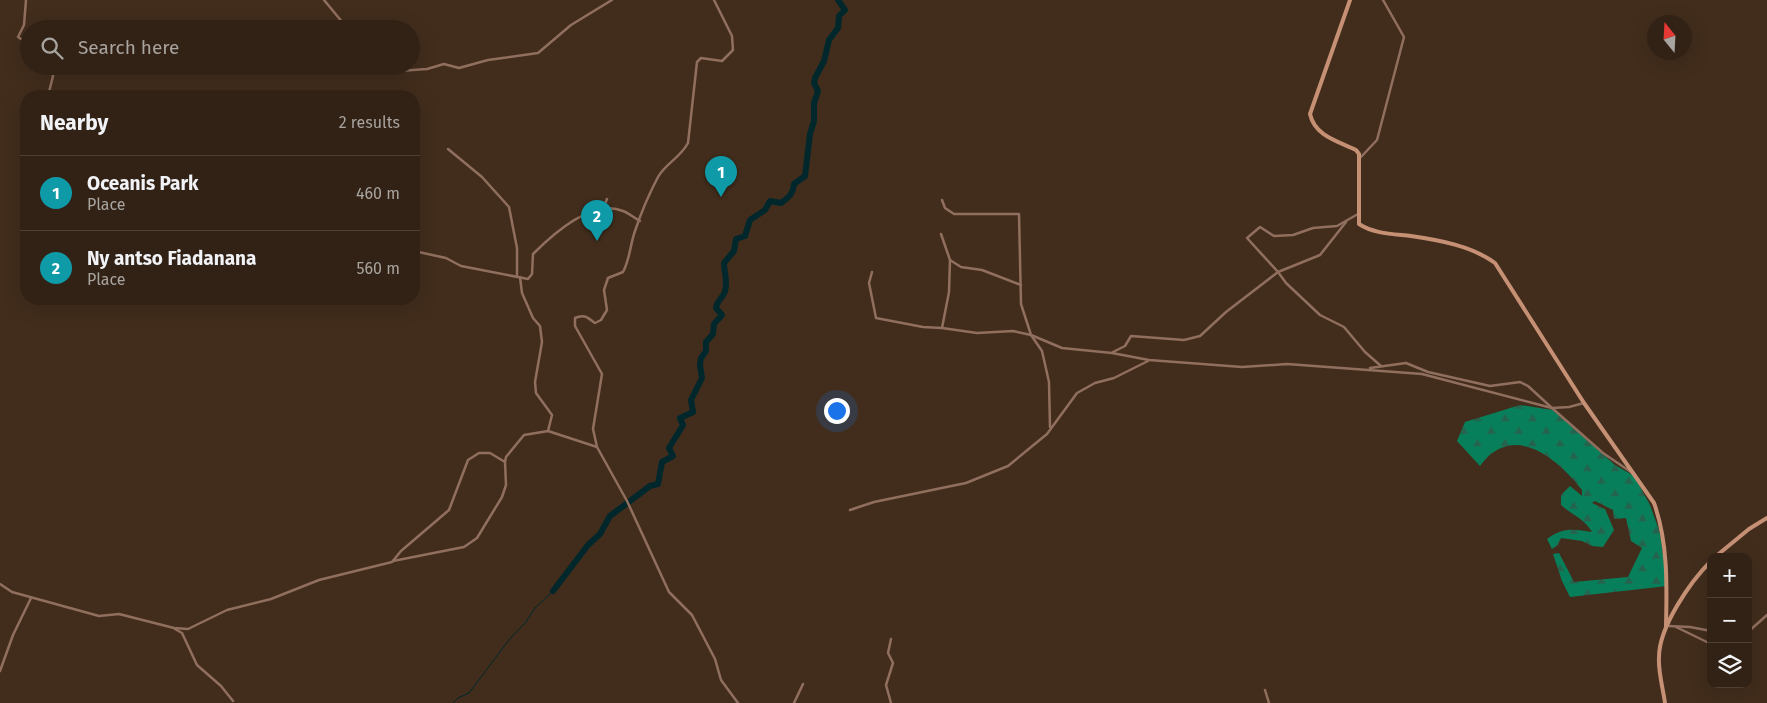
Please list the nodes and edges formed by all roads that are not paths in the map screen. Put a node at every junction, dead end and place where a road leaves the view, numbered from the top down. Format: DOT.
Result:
graph roads {
  1 [pos="26,0"];
  2 [pos="324,0"];
  3 [pos="612,0"];
  4 [pos="714,0"];
  5 [pos="1350,0"];
  6 [pos="1383,0"];
  7 [pos="24,20"];
  8 [pos="341,20"];
  9 [pos="420,70"];
  10 [pos="53,75"];
  11 [pos="50,90"];
  12 [pos="448,150"];
  13 [pos="1360,158"];
  14 [pos="608,199"];
  15 [pos="942,200"];
  16 [pos="603,209"];
  17 [pos="1358,214"];
  18 [pos="640,221"];
  19 [pos="1347,221"];
  20 [pos="941,234"];
  21 [pos="420,252"];
  22 [pos="950,260"];
  23 [pos="872,272"];
  24 [pos="1278,272"];
  25 [pos="519,276"];
  26 [pos="1021,285"];
  27 [pos="942,328"];
  28 [pos="1031,335"];
  29 [pos="1112,353"];
  30 [pos="1149,360"];
  31 [pos="1381,366"];
  32 [pos="1366,369"];
  33 [pos="1584,403"];
  34 [pos="1552,408"];
  35 [pos="1050,428"];
  36 [pos="548,431"];
  37 [pos="596,447"];
  38 [pos="505,462"];
  39 [pos="1634,474"];
  40 [pos="850,510"];
  41 [pos="1767,518"];
  42 [pos="1720,553"];
  43 [pos="392,562"];
  44 [pos="1707,565"];
  45 [pos="0,584"];
  46 [pos="32,598"];
  47 [pos="1767,615"];
  48 [pos="1666,626"];
  49 [pos="1675,626"];
  50 [pos="1753,627"];
  51 [pos="174,628"];
  52 [pos="1707,630"];
  53 [pos="891,639"];
  54 [pos="1709,643"];
  55 [pos="0,671"];
  56 [pos="802,684"];
  57 [pos="1265,690"];
  58 [pos="233,701"];
  59 [pos="738,703"];
  60 [pos="794,703"];
  61 [pos="891,703"];
  62 [pos="1269,703"];
  63 [pos="1665,703"];
  1 -- 7 [label="street"];
  2 -- 8 [label="street"];
  3 -- 9 [label="street"];
  4 -- 18 [label="street"];
  5 -- 13 [label="street"];
  6 -- 13 [label="street"];
  10 -- 11 [label="street"];
  12 -- 25 [label="street"];
  13 -- 17 [label="street"];
  14 -- 16 [label="street"];
  15 -- 26 [label="street"];
  16 -- 18 [label="street"];
  16 -- 25 [label="street"];
  17 -- 19 [label="street"];
  17 -- 33 [label="street"];
  18 -- 37 [label="street"];
  19 -- 24 [label="street"];
  19 -- 24 [label="street"];
  20 -- 22 [label="street"];
  21 -- 25 [label="street"];
  22 -- 26 [label="street"];
  22 -- 27 [label="street"];
  23 -- 27 [label="street"];
  24 -- 29 [label="street"];
  24 -- 31 [label="street"];
  25 -- 36 [label="street"];
  26 -- 28 [label="street"];
  27 -- 28 [label="street"];
  28 -- 29 [label="street"];
  28 -- 35 [label="street"];
  29 -- 30 [label="street"];
  30 -- 32 [label="street"];
  30 -- 35 [label="street"];
  31 -- 32 [label="street"];
  31 -- 34 [label="street"];
  32 -- 34 [label="street"];
  33 -- 34 [label="street"];
  33 -- 39 [label="street"];
  34 -- 39 [label="street"];
  35 -- 40 [label="street"];
  36 -- 37 [label="street"];
  36 -- 38 [label="street"];
  37 -- 59 [label="street"];
  38 -- 43 [label="street"];
  38 -- 43 [label="street"];
  39 -- 48 [label="street"];
  41 -- 42 [label="street"];
  43 -- 51 [label="street"];
  44 -- 48 [label="street"];
  45 -- 46 [label="street"];
  46 -- 51 [label="street"];
  46 -- 55 [label="street"];
  47 -- 50 [label="street"];
  48 -- 49 [label="street"];
  48 -- 63 [label="street"];
  49 -- 52 [label="street"];
  49 -- 54 [label="street"];
  51 -- 58 [label="street"];
  53 -- 61 [label="street"];
  56 -- 60 [label="street"];
  57 -- 62 [label="street"];
}
